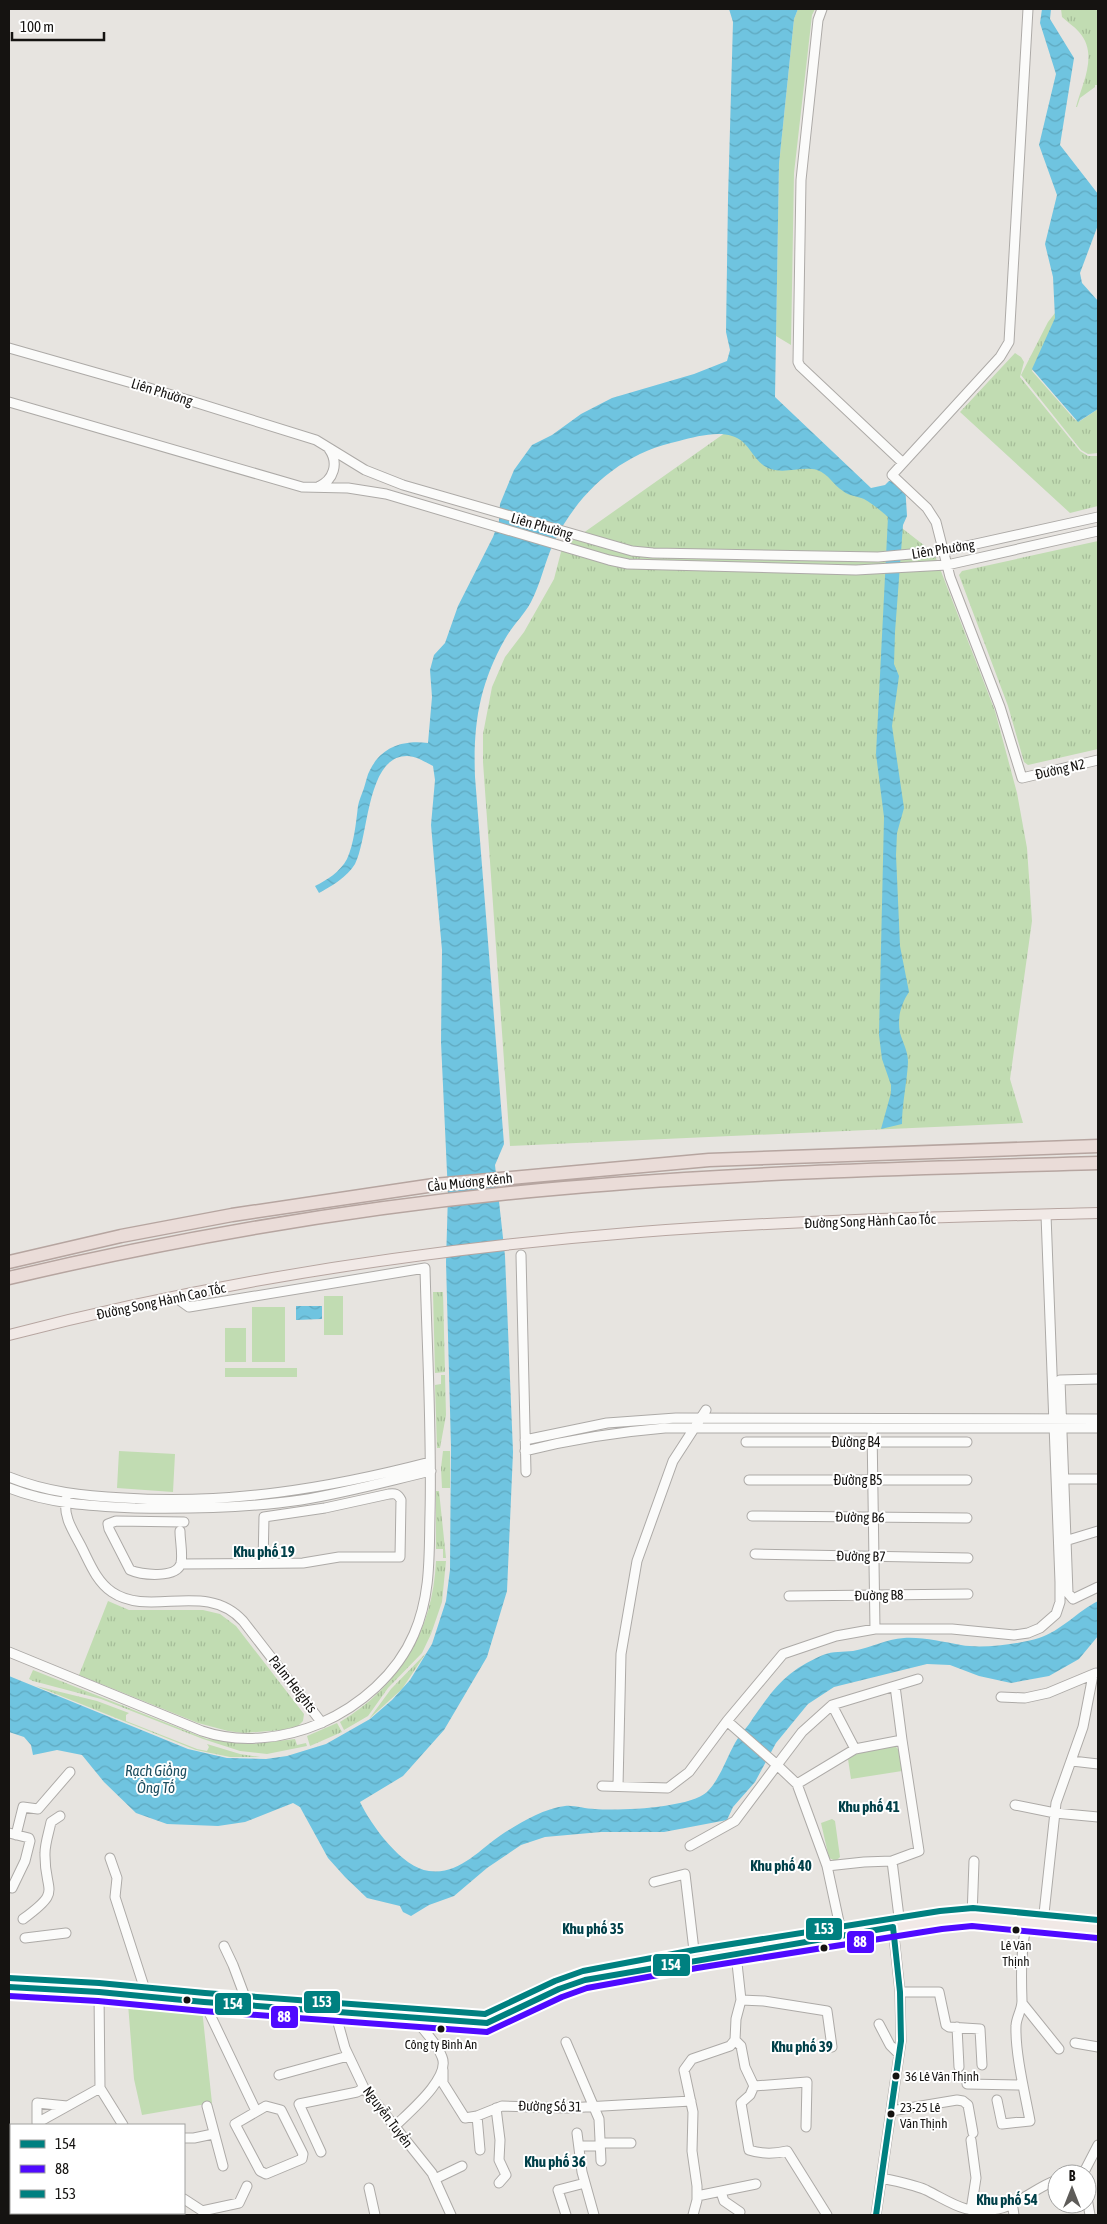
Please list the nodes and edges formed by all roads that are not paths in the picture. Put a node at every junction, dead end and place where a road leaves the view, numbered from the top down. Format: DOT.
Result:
graph roads {
  1 [pos="822,9"];
  2 [pos="1028,9"];
  3 [pos="9,348"];
  4 [pos="9,402"];
  5 [pos="328,447"];
  6 [pos="903,463"];
  7 [pos="315,488"];
  8 [pos="1098,517"];
  9 [pos="1094,532"];
  10 [pos="1003,538"];
  11 [pos="944,551"];
  12 [pos="1006,552"];
  13 [pos="947,565"];
  14 [pos="1098,760"];
  15 [pos="1098,1146"];
  16 [pos="1098,1163"];
  17 [pos="1098,1213"];
  18 [pos="1046,1215"];
  19 [pos="522,1255"];
  20 [pos="9,1262"];
  21 [pos="9,1278"];
  22 [pos="175,1297"];
  23 [pos="9,1335"];
  24 [pos="1098,1380"];
  25 [pos="703,1414"];
  26 [pos="1098,1419"];
  27 [pos="1058,1424"];
  28 [pos="694,1427"];
  29 [pos="872,1428"];
  30 [pos="1098,1428"];
  31 [pos="525,1440"];
  32 [pos="746,1442"];
  33 [pos="873,1442"];
  34 [pos="966,1442"];
  35 [pos="525,1451"];
  36 [pos="431,1466"];
  37 [pos="526,1472"];
  38 [pos="9,1477"];
  39 [pos="1064,1479"];
  40 [pos="1098,1479"];
  41 [pos="749,1480"];
  42 [pos="873,1480"];
  43 [pos="967,1480"];
  44 [pos="9,1490"];
  45 [pos="66,1499"];
  46 [pos="180,1504"];
  47 [pos="752,1516"];
  48 [pos="874,1517"];
  49 [pos="967,1518"];
  50 [pos="180,1525"];
  51 [pos="1098,1531"];
  52 [pos="1065,1541"];
  53 [pos="755,1554"];
  54 [pos="874,1556"];
  55 [pos="968,1558"];
  56 [pos="263,1563"];
  57 [pos="181,1564"];
  58 [pos="1098,1587"];
  59 [pos="968,1594"];
  60 [pos="874,1595"];
  61 [pos="789,1596"];
  62 [pos="875,1629"];
  63 [pos="9,1652"];
  64 [pos="1096,1673"];
  65 [pos="918,1679"];
  66 [pos="896,1686"];
  67 [pos="1001,1697"];
  68 [pos="832,1705"];
  69 [pos="727,1721"];
  70 [pos="322,1723"];
  71 [pos="902,1740"];
  72 [pos="855,1749"];
  73 [pos="1074,1762"];
  74 [pos="777,1764"];
  75 [pos="1098,1764"];
  76 [pos="70,1772"];
  77 [pos="797,1784"];
  78 [pos="602,1786"];
  79 [pos="618,1786"];
  80 [pos="1014,1805"];
  81 [pos="1055,1813"];
  82 [pos="60,1816"];
  83 [pos="1098,1817"];
  84 [pos="12,1834"];
  85 [pos="690,1846"];
  86 [pos="110,1858"];
  87 [pos="892,1861"];
  88 [pos="974,1861"];
  89 [pos="827,1866"];
  90 [pos="654,1882"];
  91 [pos="12,1888"];
  92 [pos="972,1917"];
  93 [pos="23,1919"];
  94 [pos="1027,1921"];
  95 [pos="1042,1923"];
  96 [pos="896,1926"];
  97 [pos="1098,1928"];
  98 [pos="66,1934"];
  99 [pos="842,1936"];
  100 [pos="25,1938"];
  101 [pos="224,1946"];
  102 [pos="736,1954"];
  103 [pos="695,1959"];
  104 [pos="9,1987"];
  105 [pos="99,1992"];
  106 [pos="900,1992"];
  107 [pos="147,1996"];
  108 [pos="741,2000"];
  109 [pos="204,2002"];
  110 [pos="1022,2003"];
  111 [pos="248,2005"];
  112 [pos="336,2012"];
  113 [pos="416,2019"];
  114 [pos="879,2024"];
  115 [pos="957,2028"];
  116 [pos="735,2040"];
  117 [pos="566,2042"];
  118 [pos="1075,2043"];
  119 [pos="832,2047"];
  120 [pos="1098,2048"];
  121 [pos="1059,2049"];
  122 [pos="899,2054"];
  123 [pos="348,2056"];
  124 [pos="982,2065"];
  125 [pos="958,2067"];
  126 [pos="443,2070"];
  127 [pos="278,2075"];
  128 [pos="967,2084"];
  129 [pos="1023,2085"];
  130 [pos="754,2086"];
  131 [pos="100,2088"];
  132 [pos="364,2088"];
  133 [pos="997,2100"];
  134 [pos="691,2101"];
  135 [pos="67,2106"];
  136 [pos="207,2106"];
  137 [pos="594,2107"];
  138 [pos="496,2108"];
  139 [pos="256,2111"];
  140 [pos="891,2112"];
  141 [pos="477,2116"];
  142 [pos="122,2124"];
  143 [pos="394,2127"];
  144 [pos="806,2127"];
  145 [pos="577,2132"];
  146 [pos="213,2134"];
  147 [pos="185,2138"];
  148 [pos="631,2142"];
  149 [pos="600,2144"];
  150 [pos="1098,2145"];
  151 [pos="579,2146"];
  152 [pos="480,2150"];
  153 [pos="321,2152"];
  154 [pos="601,2161"];
  155 [pos="1088,2164"];
  156 [pos="222,2166"];
  157 [pos="462,2166"];
  158 [pos="881,2178"];
  159 [pos="435,2179"];
  160 [pos="499,2183"];
  161 [pos="585,2183"];
  162 [pos="756,2184"];
  163 [pos="1047,2185"];
  164 [pos="247,2186"];
  165 [pos="369,2188"];
  166 [pos="721,2192"];
  167 [pos="697,2196"];
  168 [pos="185,2201"];
  169 [pos="1012,2202"];
  170 [pos="971,2210"];
  171 [pos="740,2212"];
  172 [pos="206,2213"];
  173 [pos="375,2215"];
  174 [pos="450,2215"];
  175 [pos="566,2215"];
  176 [pos="594,2215"];
  177 [pos="693,2215"];
  178 [pos="827,2215"];
  179 [pos="876,2215"];
  180 [pos="1014,2215"];
  1 -- 6 [label="street"];
  2 -- 6 [label="street"];
  3 -- 5 [label="street, Liên Phường"];
  4 -- 7 [label="street, Liên Phường"];
  5 -- 7 [label="street"];
  5 -- 11 [label="street, Liên Phường"];
  6 -- 11 [label="street"];
  7 -- 13 [label="street, Liên Phường"];
  8 -- 10 [label="street, Liên Phường"];
  9 -- 12 [label="street, Liên Phường"];
  10 -- 11 [label="street, Liên Phường"];
  10 -- 12 [label="street"];
  11 -- 13 [label="street"];
  12 -- 13 [label="street, Liên Phường"];
  13 -- 14 [label="street, Đường N2"];
  15 -- 20 [label="highway, Cầu Mương Kênh"];
  16 -- 21 [label="highway, Cầu Mương Kênh"];
  17 -- 18 [label="main road, Đường Song Hành Cao Tốc"];
  18 -- 22 [label="main road, Đường Song Hành Cao Tốc"];
  18 -- 27 [label="street"];
  19 -- 31 [label="street"];
  22 -- 23 [label="main road, Đường Song Hành Cao Tốc"];
  22 -- 36 [label="street"];
  24 -- 27 [label="street"];
  25 -- 27 [label="street"];
  25 -- 28 [label="street"];
  25 -- 31 [label="street"];
  26 -- 27 [label="street"];
  27 -- 29 [label="street"];
  27 -- 30 [label="street"];
  27 -- 39 [label="street"];
  27 -- 62 [label="street"];
  28 -- 29 [label="street"];
  28 -- 35 [label="street"];
  28 -- 79 [label="street"];
  29 -- 33 [label="street"];
  31 -- 35 [label="street"];
  32 -- 33 [label="street, Đường B4"];
  33 -- 34 [label="street, Đường B4"];
  33 -- 42 [label="street"];
  35 -- 37 [label="street"];
  36 -- 46 [label="street"];
  36 -- 70 [label="street"];
  38 -- 45 [label="street"];
  39 -- 40 [label="street"];
  39 -- 52 [label="street"];
  41 -- 42 [label="street, Đường B5"];
  42 -- 43 [label="street, Đường B5"];
  42 -- 48 [label="street"];
  44 -- 45 [label="street"];
  45 -- 46 [label="street"];
  45 -- 70 [label="street, Palm Heights"];
  46 -- 50 [label="street"];
  47 -- 48 [label="street, Đường B6"];
  48 -- 49 [label="street, Đường B6"];
  48 -- 54 [label="street"];
  50 -- 57 [label="street"];
  50 -- 57 [label="street"];
  51 -- 52 [label="street"];
  52 -- 58 [label="street"];
  53 -- 54 [label="street, Đường B7"];
  54 -- 55 [label="street, Đường B7"];
  54 -- 60 [label="street"];
  56 -- 56 [label="street"];
  56 -- 57 [label="street"];
  59 -- 60 [label="street, Đường B8"];
  60 -- 61 [label="street, Đường B8"];
  60 -- 62 [label="street"];
  62 -- 69 [label="street"];
  63 -- 70 [label="street, Palm Heights"];
  64 -- 67 [label="street"];
  64 -- 73 [label="street"];
  65 -- 66 [label="street"];
  66 -- 68 [label="street"];
  66 -- 71 [label="street"];
  68 -- 72 [label="street"];
  68 -- 74 [label="street"];
  69 -- 74 [label="street"];
  69 -- 79 [label="street"];
  71 -- 72 [label="street"];
  71 -- 87 [label="street"];
  72 -- 77 [label="street"];
  73 -- 75 [label="street"];
  73 -- 81 [label="street"];
  74 -- 77 [label="street"];
  74 -- 85 [label="street"];
  76 -- 84 [label="street"];
  77 -- 89 [label="street"];
  78 -- 79 [label="street"];
  80 -- 81 [label="street"];
  81 -- 83 [label="street"];
  81 -- 95 [label="street"];
  82 -- 93 [label="street"];
  84 -- 91 [label="street"];
  86 -- 107 [label="street"];
  87 -- 89 [label="street"];
  87 -- 96 [label="street"];
  88 -- 92 [label="street"];
  89 -- 99 [label="street"];
  90 -- 103 [label="street"];
  92 -- 94 [label="main road"];
  92 -- 96 [label="main road"];
  94 -- 95 [label="main road"];
  94 -- 110 [label="street"];
  95 -- 97 [label="main road"];
  96 -- 99 [label="main road"];
  96 -- 106 [label="street"];
  98 -- 100 [label="street"];
  99 -- 102 [label="main road"];
  101 -- 111 [label="street"];
  102 -- 103 [label="main road"];
  102 -- 108 [label="street"];
  103 -- 113 [label="main road"];
  104 -- 105 [label="main road"];
  105 -- 107 [label="main road"];
  105 -- 131 [label="street"];
  106 -- 115 [label="street"];
  106 -- 122 [label="street"];
  107 -- 109 [label="main road"];
  108 -- 116 [label="street"];
  108 -- 119 [label="street"];
  109 -- 111 [label="main road"];
  109 -- 139 [label="street"];
  110 -- 121 [label="street"];
  110 -- 129 [label="street"];
  111 -- 112 [label="main road"];
  112 -- 113 [label="main road"];
  112 -- 123 [label="street, Nguyễn Tuyển"];
  113 -- 126 [label="street"];
  114 -- 122 [label="street"];
  115 -- 124 [label="street"];
  115 -- 125 [label="street"];
  116 -- 130 [label="street"];
  116 -- 134 [label="street"];
  117 -- 137 [label="street"];
  118 -- 120 [label="street"];
  122 -- 140 [label="street"];
  123 -- 127 [label="street"];
  123 -- 132 [label="street, Nguyễn Tuyển"];
  126 -- 141 [label="street"];
  126 -- 143 [label="street"];
  128 -- 129 [label="street"];
  129 -- 133 [label="street"];
  130 -- 144 [label="street"];
  130 -- 178 [label="street"];
  131 -- 135 [label="street"];
  131 -- 142 [label="street"];
  132 -- 143 [label="street, Nguyễn Tuyển"];
  132 -- 153 [label="street"];
  134 -- 137 [label="street, Đường Số 31"];
  134 -- 167 [label="street"];
  136 -- 146 [label="street"];
  137 -- 138 [label="street, Đường Số 31"];
  137 -- 149 [label="street"];
  138 -- 141 [label="street, Đường Số 31"];
  138 -- 160 [label="street"];
  139 -- 139 [label="street"];
  140 -- 158 [label="street"];
  140 -- 170 [label="street"];
  141 -- 152 [label="street"];
  143 -- 159 [label="street, Nguyễn Tuyển"];
  145 -- 151 [label="street"];
  146 -- 147 [label="street"];
  146 -- 156 [label="street"];
  148 -- 149 [label="street"];
  149 -- 151 [label="street"];
  149 -- 154 [label="street"];
  150 -- 155 [label="street"];
  151 -- 161 [label="street"];
  157 -- 159 [label="street"];
  158 -- 170 [label="street"];
  158 -- 179 [label="street"];
  159 -- 174 [label="street, Nguyễn Tuyển"];
  161 -- 175 [label="street"];
  161 -- 176 [label="street"];
  162 -- 166 [label="street"];
  163 -- 169 [label="street"];
  164 -- 172 [label="street"];
  165 -- 173 [label="street"];
  166 -- 167 [label="street"];
  166 -- 171 [label="street"];
  167 -- 177 [label="street"];
  168 -- 172 [label="street"];
  169 -- 170 [label="street"];
  169 -- 180 [label="street"];
}
